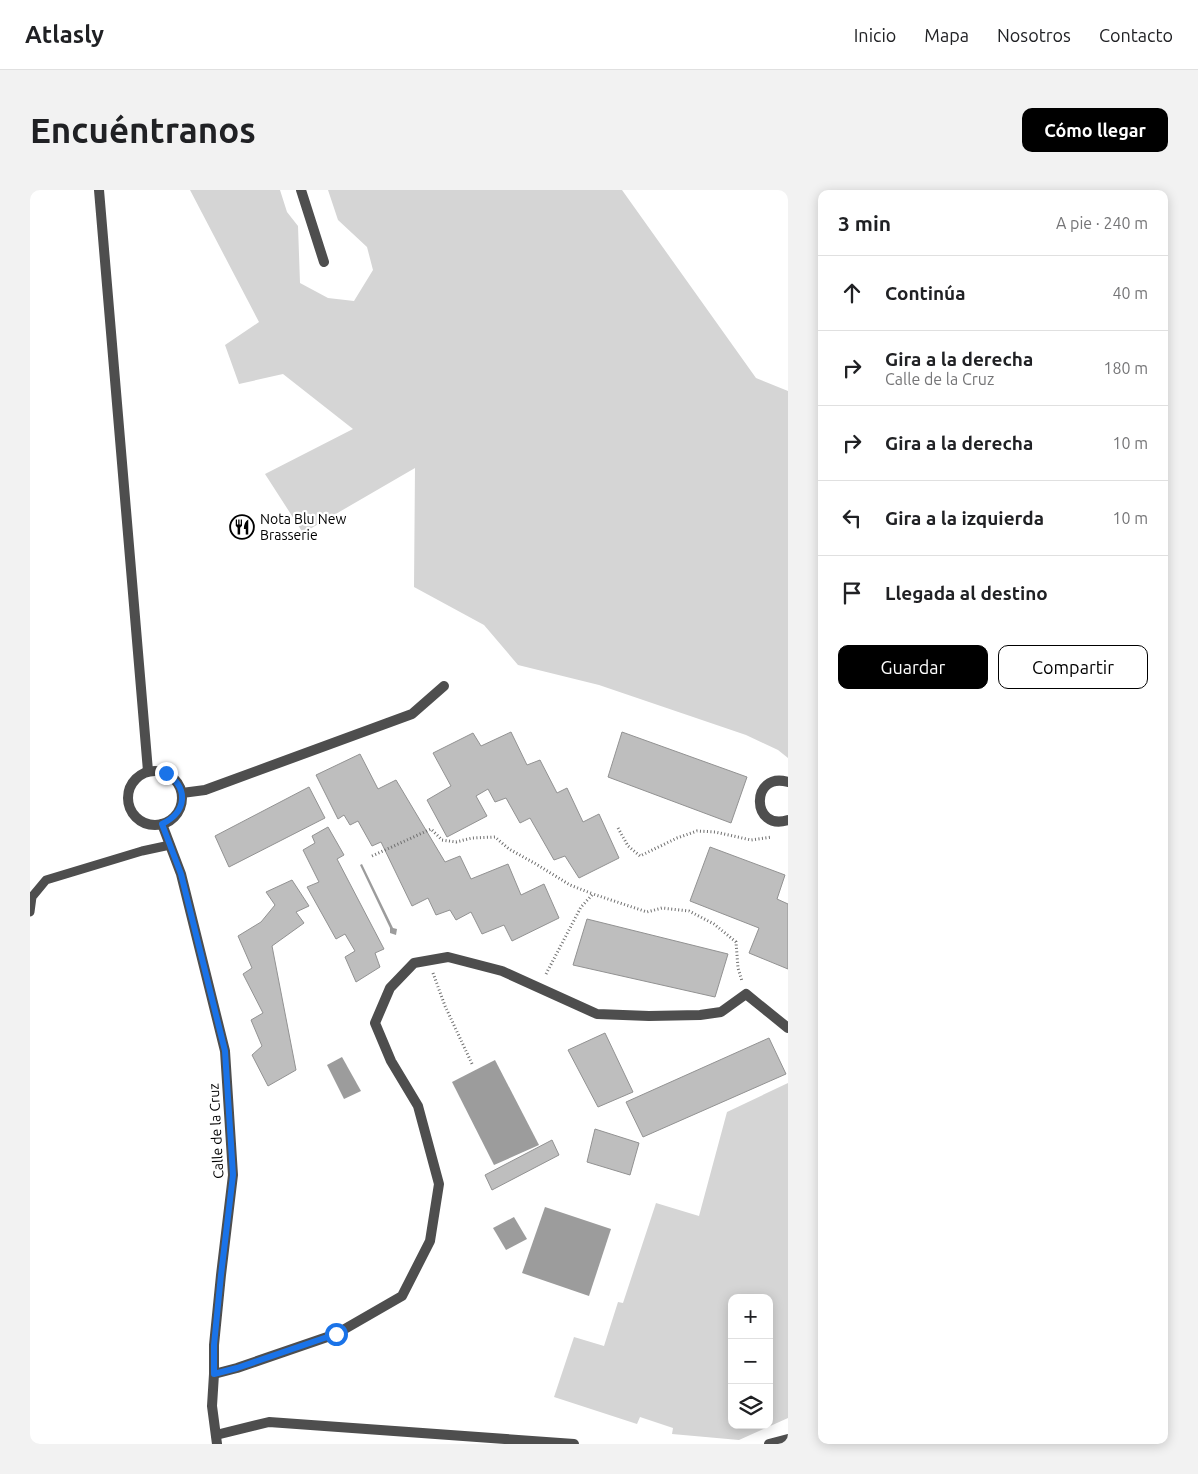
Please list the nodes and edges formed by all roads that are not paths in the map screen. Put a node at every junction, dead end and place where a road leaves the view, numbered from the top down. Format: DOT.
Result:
graph roads {
  1 [pos="99,190"];
  2 [pos="301,190"];
  3 [pos="324,262"];
  4 [pos="444,686"];
  5 [pos="148,771"];
  6 [pos="788,782"];
  7 [pos="182,793"];
  8 [pos="787,822"];
  9 [pos="162,824"];
  10 [pos="170,845"];
  11 [pos="30,912"];
  12 [pos="788,1028"];
  13 [pos="214,1374"];
  14 [pos="216,1439"];
  15 [pos="788,1439"];
  16 [pos="574,1444"];
  17 [pos="769,1444"];
  1 -- 5 [label="street"];
  2 -- 3 [label="street"];
  4 -- 7 [label="street"];
  5 -- 7 [label="street"];
  5 -- 9 [label="street"];
  6 -- 8 [label="street"];
  7 -- 9 [label="street"];
  9 -- 10 [label="street, Calle de la Cruz"];
  10 -- 11 [label="lane"];
  10 -- 13 [label="street, Calle de la Cruz"];
  12 -- 13 [label="street"];
  13 -- 14 [label="street, Calle de la Cruz"];
  14 -- 16 [label="street"];
  15 -- 17 [label="street"];
}
